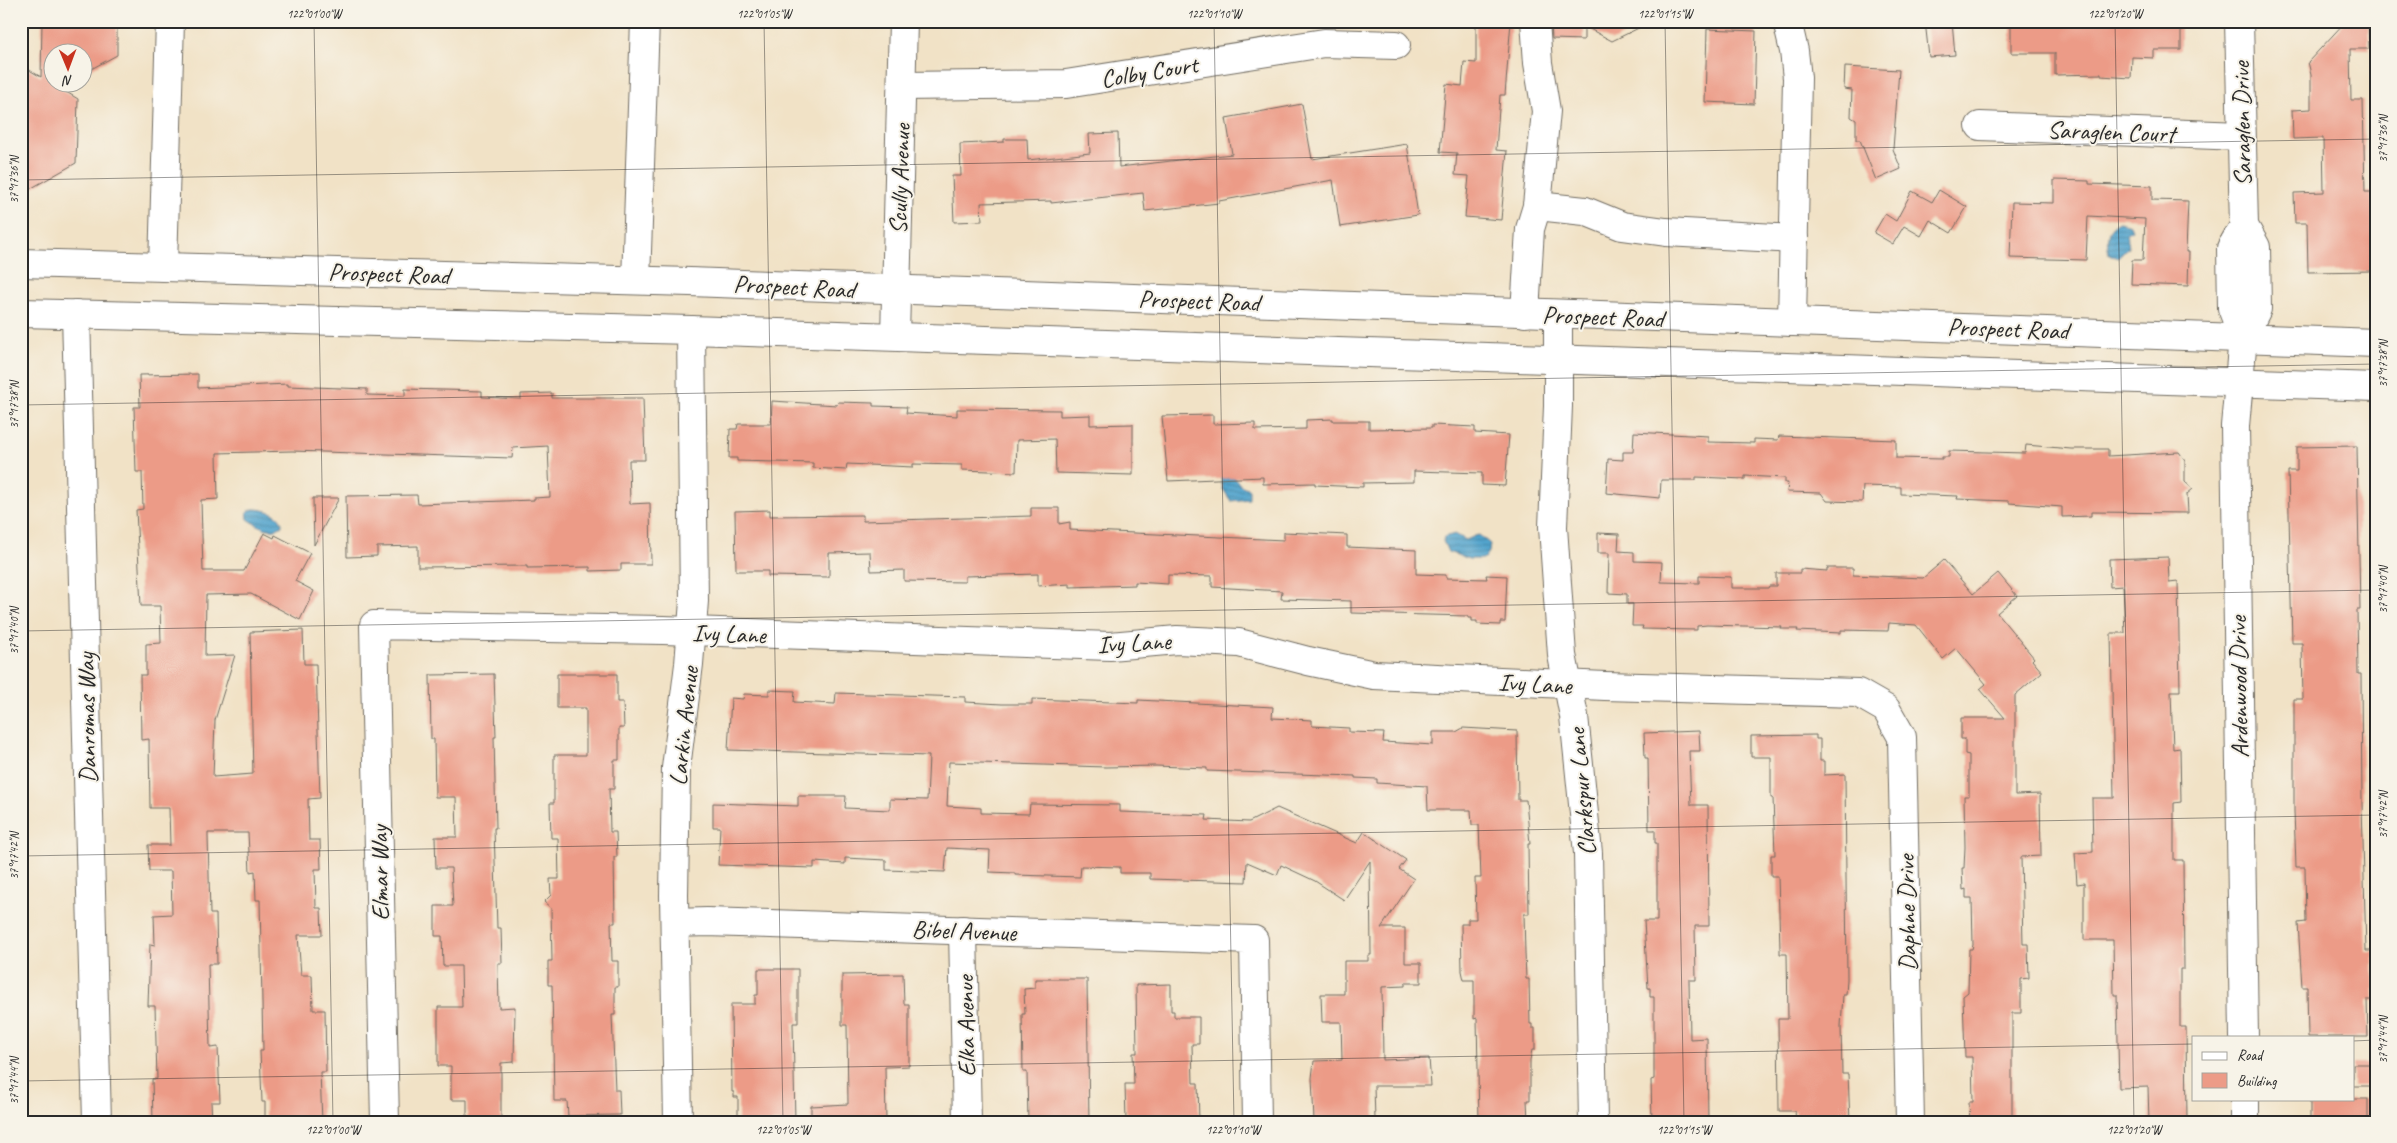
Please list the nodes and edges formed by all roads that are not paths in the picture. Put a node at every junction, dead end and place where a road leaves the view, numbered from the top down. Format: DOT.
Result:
graph roads {
  1 [pos="170,21"];
  2 [pos="645,21"];
  3 [pos="903,21"];
  4 [pos="1535,21"];
  5 [pos="1787,21"];
  6 [pos="2238,21"];
  7 [pos="1396,45"];
  8 [pos="902,86"];
  9 [pos="1980,126"];
  10 [pos="2242,136"];
  11 [pos="1537,206"];
  12 [pos="1794,239"];
  13 [pos="21,263"];
  14 [pos="163,267"];
  15 [pos="636,280"];
  16 [pos="896,291"];
  17 [pos="21,313"];
  18 [pos="1525,313"];
  19 [pos="76,314"];
  20 [pos="1558,314"];
  21 [pos="1792,322"];
  22 [pos="691,330"];
  23 [pos="895,336"];
  24 [pos="2243,337"];
  25 [pos="2376,343"];
  26 [pos="1558,360"];
  27 [pos="2239,383"];
  28 [pos="2376,387"];
  29 [pos="374,625"];
  30 [pos="692,632"];
  31 [pos="1568,684"];
  32 [pos="1886,709"];
  33 [pos="675,923"];
  34 [pos="963,930"];
  35 [pos="2244,1036"];
  36 [pos="2245,1100"];
  37 [pos="97,1122"];
  38 [pos="385,1122"];
  39 [pos="678,1122"];
  40 [pos="967,1122"];
  41 [pos="1258,1122"];
  42 [pos="1593,1122"];
  43 [pos="1910,1122"];
  44 [pos="2245,1122"];
  1 -- 14 [label="street"];
  2 -- 15 [label="street"];
  3 -- 8 [label="street, Scully Avenue"];
  4 -- 11 [label="street"];
  5 -- 12 [label="street"];
  6 -- 10 [label="street, Saraglen Drive"];
  7 -- 8 [label="street, Colby Court"];
  8 -- 16 [label="street, Scully Avenue"];
  9 -- 10 [label="street, Saraglen Court"];
  10 -- 24 [label="street, Saraglen Drive"];
  11 -- 12 [label="street"];
  11 -- 18 [label="street"];
  12 -- 21 [label="street"];
  13 -- 14 [label="street, Prospect Road"];
  14 -- 15 [label="street, Prospect Road"];
  15 -- 16 [label="street, Prospect Road"];
  16 -- 18 [label="street, Prospect Road"];
  16 -- 23 [label="street, Scully Avenue"];
  17 -- 19 [label="street, Prospect Road"];
  18 -- 20 [label="street, Prospect Road"];
  19 -- 22 [label="street, Prospect Road"];
  19 -- 37 [label="street, Danromas Way"];
  20 -- 21 [label="street, Prospect Road"];
  20 -- 26 [label="street, Clarkspur Lane"];
  21 -- 24 [label="street, Prospect Road"];
  22 -- 23 [label="street, Prospect Road"];
  22 -- 30 [label="street, Larkin Avenue"];
  23 -- 26 [label="street, Prospect Road"];
  24 -- 25 [label="street, Prospect Road"];
  24 -- 27 [label="street, Ardenwood Drive"];
  26 -- 27 [label="street, Prospect Road"];
  26 -- 31 [label="street, Clarkspur Lane"];
  27 -- 28 [label="street, Prospect Road"];
  27 -- 35 [label="street, Ardenwood Drive"];
  29 -- 30 [label="street, Ivy Lane"];
  29 -- 38 [label="street, Elmar Way"];
  30 -- 31 [label="street, Ivy Lane"];
  30 -- 33 [label="street, Larkin Avenue"];
  31 -- 32 [label="street, Ivy Lane"];
  31 -- 42 [label="street, Clarkspur Lane"];
  32 -- 43 [label="street, Daphne Drive"];
  33 -- 34 [label="street, Bibel Avenue"];
  33 -- 39 [label="street, Larkin Avenue"];
  34 -- 40 [label="street, Elka Avenue"];
  34 -- 41 [label="street, Bibel Avenue"];
  36 -- 44 [label="street"];
}
